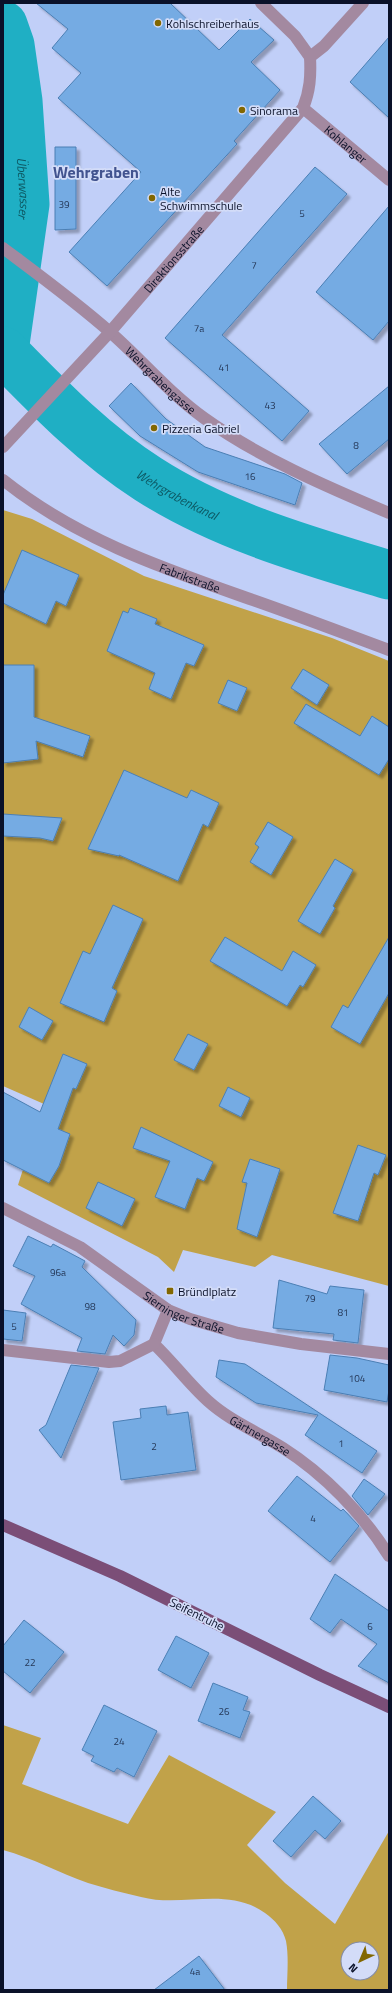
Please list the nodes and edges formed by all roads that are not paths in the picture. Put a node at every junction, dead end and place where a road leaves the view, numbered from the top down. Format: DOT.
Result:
graph roads {
  1 [pos="261,3"];
  2 [pos="363,3"];
  3 [pos="310,57"];
  4 [pos="303,108"];
  5 [pos="389,180"];
  6 [pos="3,248"];
  7 [pos="110,332"];
  8 [pos="7,443"];
  9 [pos="3,480"];
  10 [pos="389,512"];
  11 [pos="389,650"];
  12 [pos="3,1208"];
  13 [pos="168,1310"];
  14 [pos="154,1344"];
  15 [pos="3,1350"];
  16 [pos="389,1354"];
  17 [pos="3,1525"];
  18 [pos="389,1556"];
  19 [pos="389,1707"];
  1 -- 3 [label="street"];
  2 -- 3 [label="street"];
  3 -- 4 [label="street, Direktionsstraße"];
  4 -- 5 [label="street, Kohlanger"];
  4 -- 7 [label="street, Direktionsstraße"];
  6 -- 7 [label="street, Wehrgrabengasse"];
  7 -- 8 [label="street, Direktionsstraße"];
  7 -- 10 [label="street, Wehrgrabengasse"];
  9 -- 11 [label="street, Fabrikstraße"];
  12 -- 13 [label="street, Sierninger Straße"];
  13 -- 14 [label="street"];
  13 -- 16 [label="street, Sierninger Straße"];
  14 -- 15 [label="street"];
  14 -- 18 [label="street, Gärtnergasse"];
  17 -- 19 [label="main road, Seifentruhe"];
}
